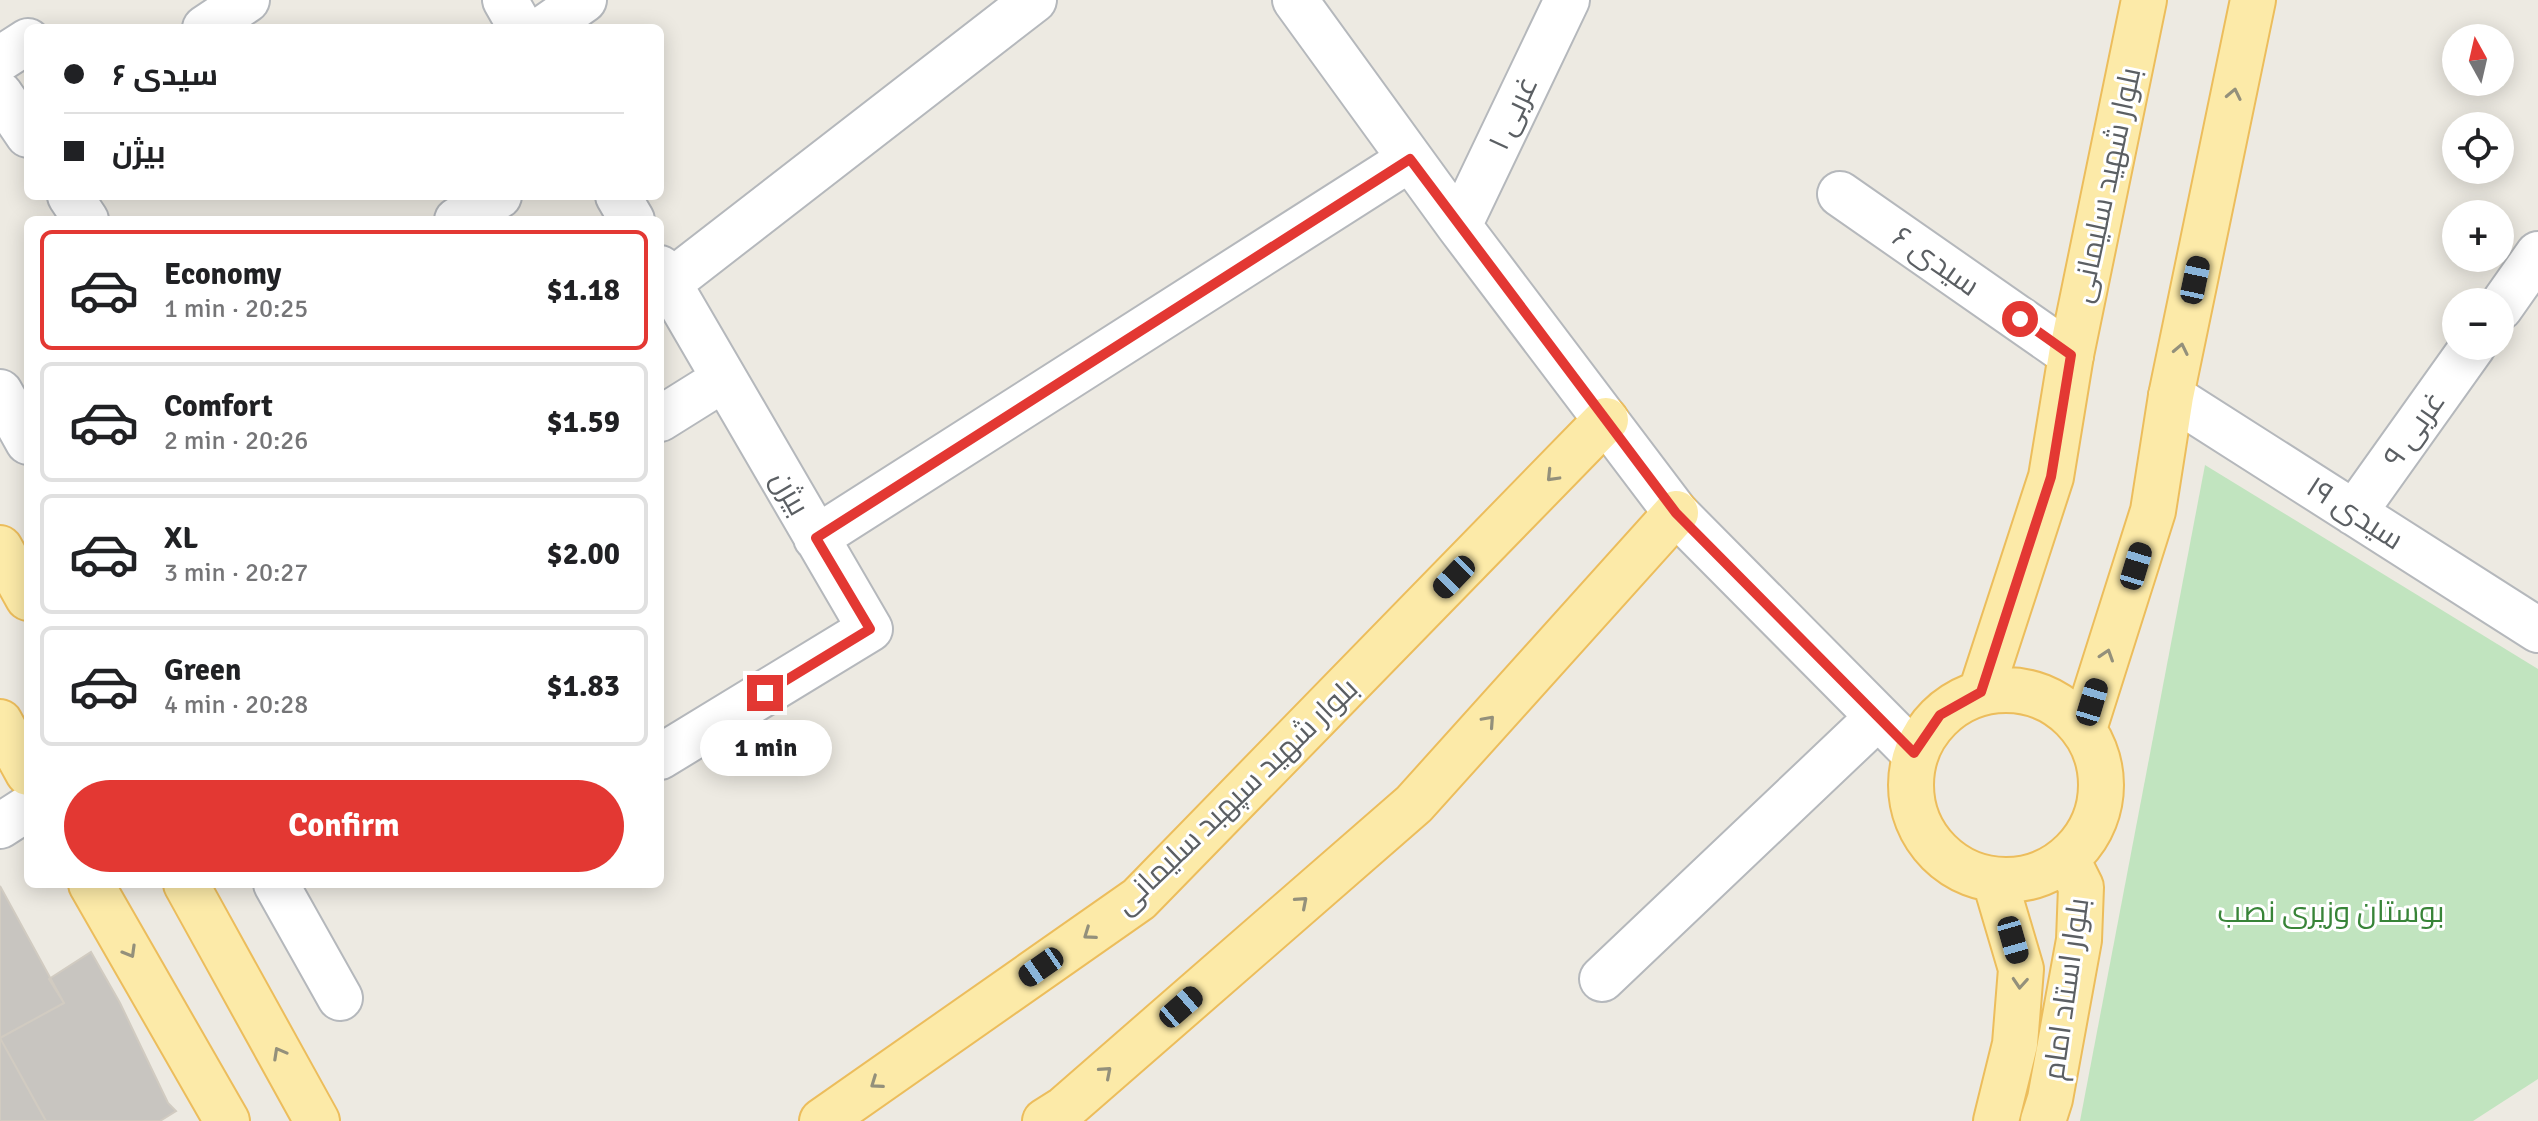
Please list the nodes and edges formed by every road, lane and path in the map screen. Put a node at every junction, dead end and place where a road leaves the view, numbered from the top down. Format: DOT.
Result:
graph roads {
  1 [pos="247,0"];
  2 [pos="505,0"];
  3 [pos="584,0"];
  4 [pos="1034,0"];
  5 [pos="1295,0"];
  6 [pos="1567,0"];
  7 [pos="2144,0"];
  8 [pos="2253,0"];
  9 [pos="211,24"];
  10 [pos="519,24"];
  11 [pos="550,24"];
  12 [pos="24,44"];
  13 [pos="0,59"];
  14 [pos="0,94"];
  15 [pos="24,129"];
  16 [pos="1410,159"];
  17 [pos="1840,194"];
  18 [pos="492,200"];
  19 [pos="464,216"];
  20 [pos="1459,226"];
  21 [pos="2538,254"];
  22 [pos="664,276"];
  23 [pos="2514,288"];
  24 [pos="2071,355"];
  25 [pos="2463,360"];
  26 [pos="724,379"];
  27 [pos="0,392"];
  28 [pos="2171,396"];
  29 [pos="664,416"];
  30 [pos="1606,420"];
  31 [pos="24,435"];
  32 [pos="1676,513"];
  33 [pos="2354,513"];
  34 [pos="816,538"];
  35 [pos="0,548"];
  36 [pos="24,591"];
  37 [pos="2538,630"];
  38 [pos="1981,692"];
  39 [pos="1878,717"];
  40 [pos="0,722"];
  41 [pos="2084,729"];
  42 [pos="1914,753"];
  43 [pos="664,755"];
  44 [pos="24,766"];
  45 [pos="24,811"];
  46 [pos="0,826"];
  47 [pos="2067,859"];
  48 [pos="1995,881"];
  49 [pos="93,888"];
  50 [pos="188,888"];
  51 [pos="278,888"];
  52 [pos="1602,979"];
  53 [pos="340,998"];
  54 [pos="217,1117"];
  55 [pos="319,1117"];
  56 [pos="1061,1117"];
  57 [pos="822,1121"];
  58 [pos="1996,1121"];
  59 [pos="2043,1121"];
  1 -- 9 [label="street"];
  2 -- 10 [label="street"];
  3 -- 11 [label="street"];
  4 -- 22 [label="street"];
  5 -- 16 [label="street"];
  6 -- 20 [label="street, غربی ۱"];
  7 -- 24 [label="main road, بلوار شهید سلیمانی"];
  28 -- 8 [label="main road, one-way"];
  12 -- 13 [label="street"];
  14 -- 15 [label="street"];
  16 -- 20 [label="street"];
  16 -- 34 [label="street"];
  17 -- 24 [label="street, سیدی ۶"];
  18 -- 19 [label="street"];
  20 -- 30 [label="street"];
  21 -- 23 [label="street"];
  22 -- 26 [label="street, بیژن"];
  24 -- 38 [label="main road, بلوار شهید سلیمانی"];
  25 -- 33 [label="street, غربی ۹"];
  26 -- 29 [label="street"];
  26 -- 34 [label="street, بیژن"];
  27 -- 31 [label="street"];
  28 -- 33 [label="street, سیدی ۱۹"];
  41 -- 28 [label="main road, one-way"];
  30 -- 32 [label="street"];
  30 -- 57 [label="main road, بلوار شهید سپهبد سلیمانی, one-way"];
  32 -- 39 [label="street"];
  56 -- 32 [label="main road, one-way"];
  33 -- 37 [label="street, سیدی ۱۹"];
  34 -- 43 [label="street, بیژن"];
  35 -- 36 [label="main road"];
  38 -- 41 [label="main road"];
  38 -- 42 [label="main road"];
  39 -- 42 [label="street"];
  39 -- 52 [label="street"];
  40 -- 44 [label="main road"];
  41 -- 47 [label="main road"];
  42 -- 48 [label="main road"];
  45 -- 46 [label="street"];
  47 -- 48 [label="main road"];
  47 -- 59 [label="main road, بلوار استاد امام"];
  48 -- 58 [label="main road, بلوار استاد امام, one-way"];
  49 -- 54 [label="main road, one-way"];
  55 -- 50 [label="main road, one-way"];
  51 -- 53 [label="street"];
}
